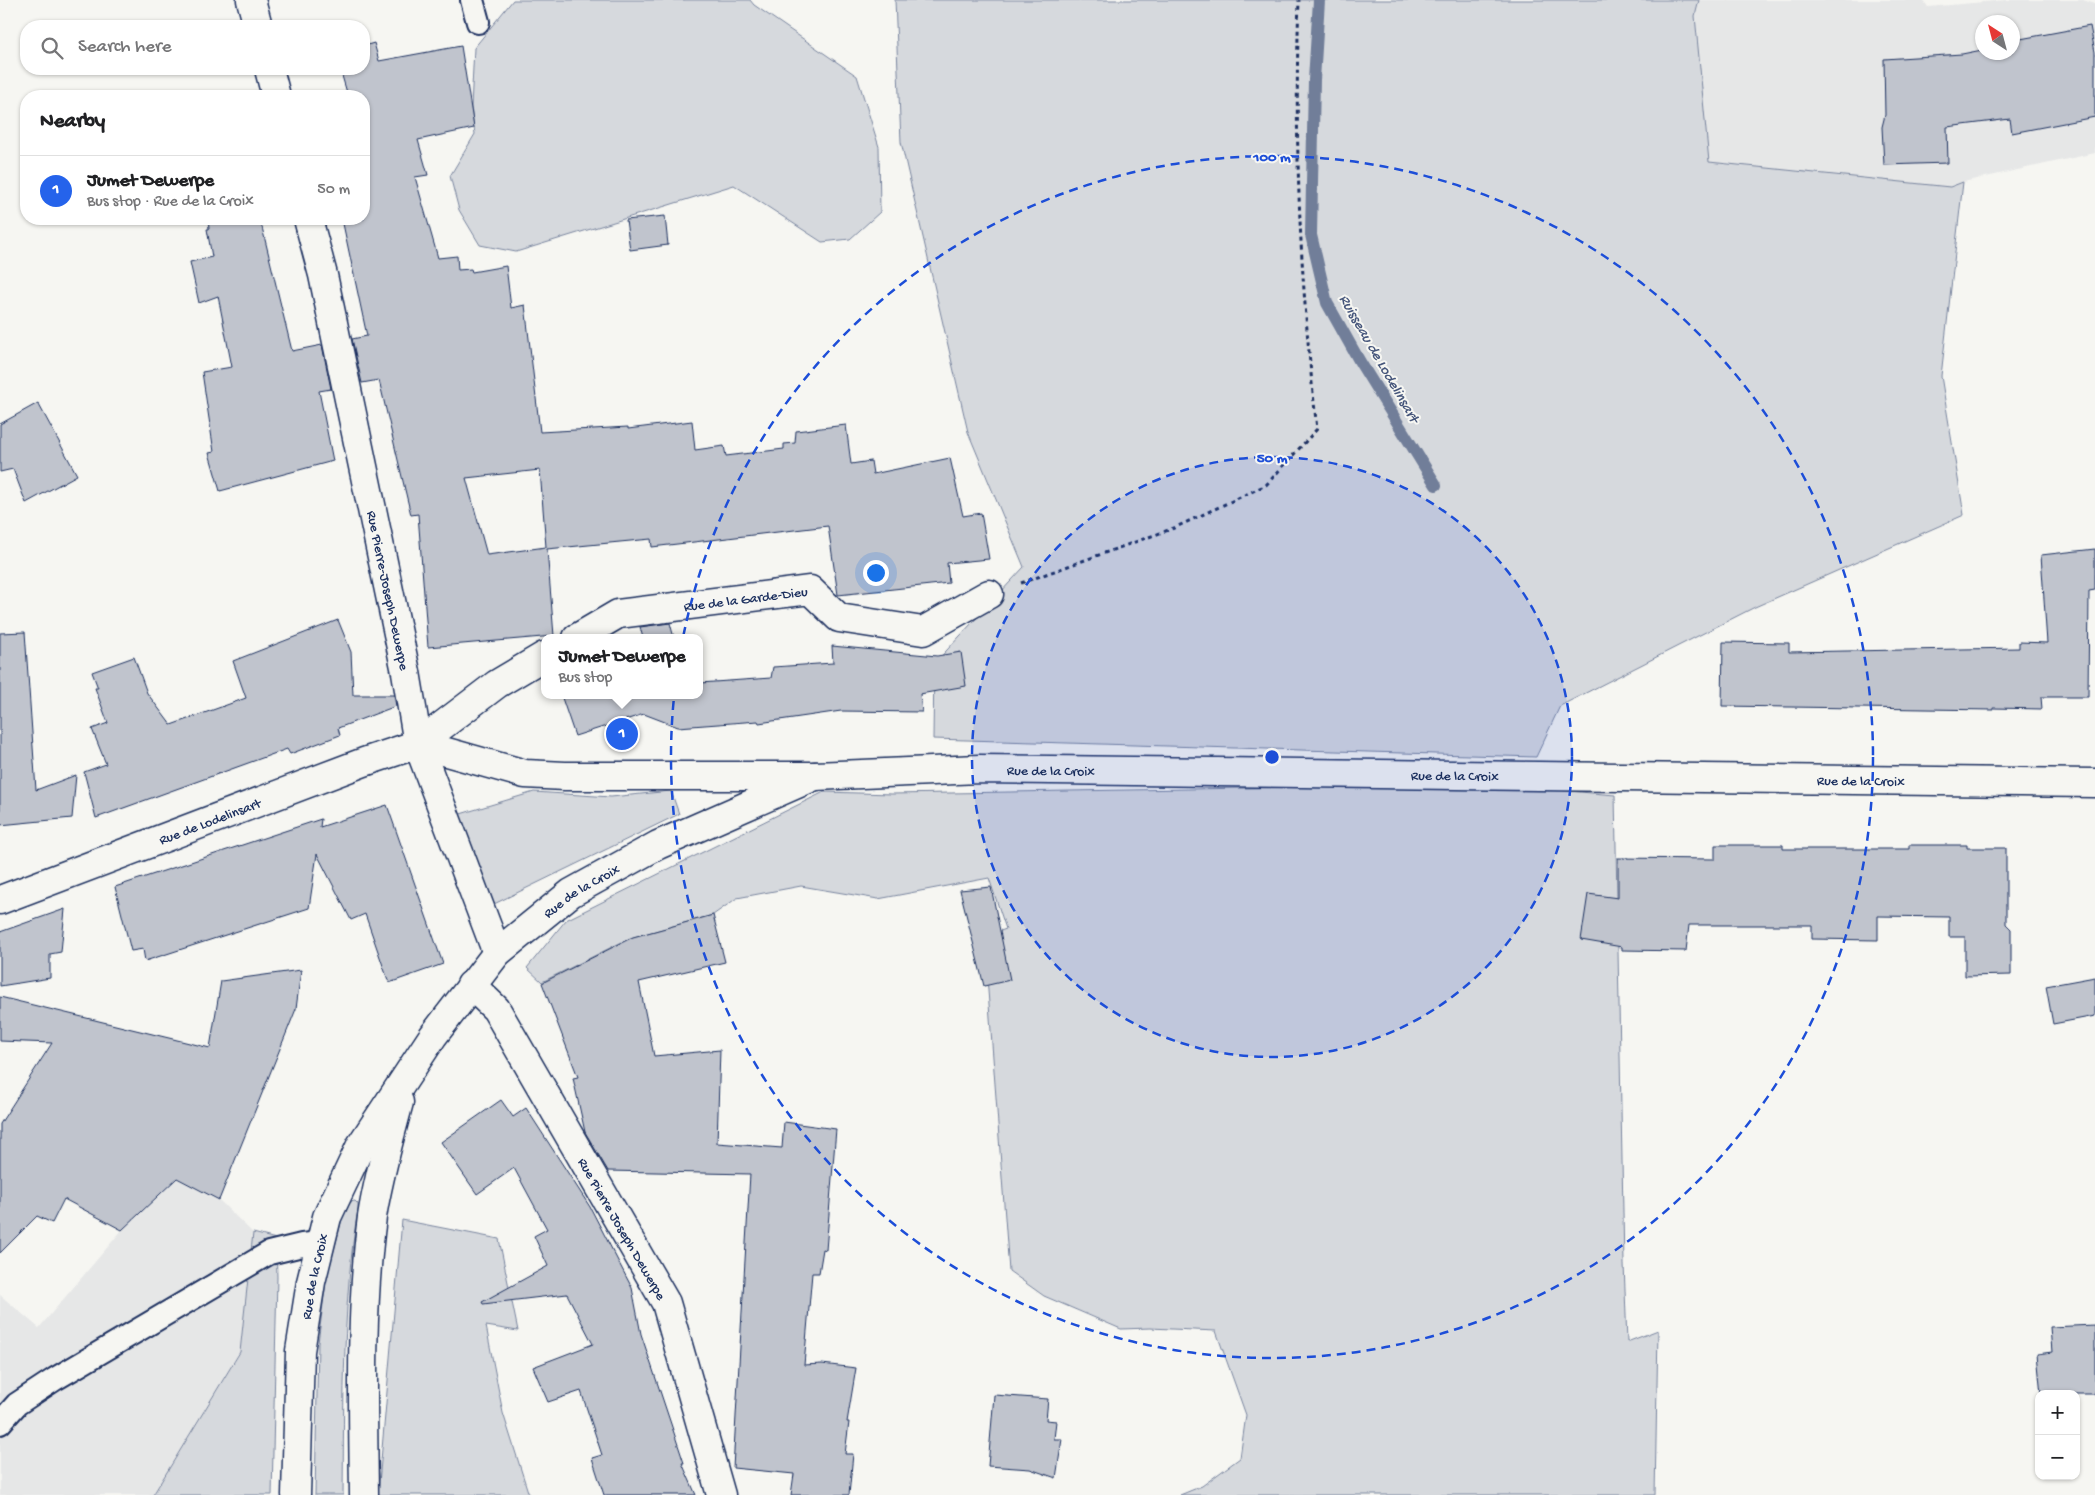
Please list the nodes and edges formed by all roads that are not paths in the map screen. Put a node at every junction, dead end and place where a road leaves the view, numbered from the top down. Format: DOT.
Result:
graph roads {
  1 [pos="251,0"];
  2 [pos="472,0"];
  3 [pos="256,20"];
  4 [pos="478,22"];
  5 [pos="271,75"];
  6 [pos="274,90"];
  7 [pos="310,225"];
  8 [pos="989,594"];
  9 [pos="584,634"];
  10 [pos="541,658"];
  11 [pos="418,744"];
  12 [pos="815,776"];
  13 [pos="2095,783"];
  14 [pos="0,900"];
  15 [pos="496,953"];
  16 [pos="471,985"];
  17 [pos="405,1079"];
  18 [pos="320,1243"];
  19 [pos="0,1423"];
  20 [pos="296,1495"];
  21 [pos="364,1495"];
  22 [pos="721,1495"];
  1 -- 3 [label="street"];
  2 -- 4 [label="lane"];
  5 -- 6 [label="street"];
  7 -- 11 [label="street, Rue Pierre-Joseph Dewerpe"];
  8 -- 9 [label="street, Rue de la Garde-Dieu"];
  10 -- 11 [label="street"];
  11 -- 12 [label="street, Rue de la Croix"];
  11 -- 14 [label="street, Rue de Lodelinsart"];
  11 -- 15 [label="street, Rue Pierre-Joseph Dewerpe"];
  12 -- 13 [label="street, Rue de la Croix"];
  12 -- 15 [label="street, Rue de la Croix"];
  15 -- 16 [label="street, Rue de la Croix"];
  16 -- 17 [label="street, Rue de la Croix"];
  16 -- 22 [label="street, Rue Pierre Joseph Dewerpe"];
  17 -- 18 [label="street, Rue de la Croix"];
  17 -- 21 [label="street, Rue de la Croix"];
  18 -- 19 [label="lane"];
  18 -- 20 [label="street, Rue de la Croix"];
}
